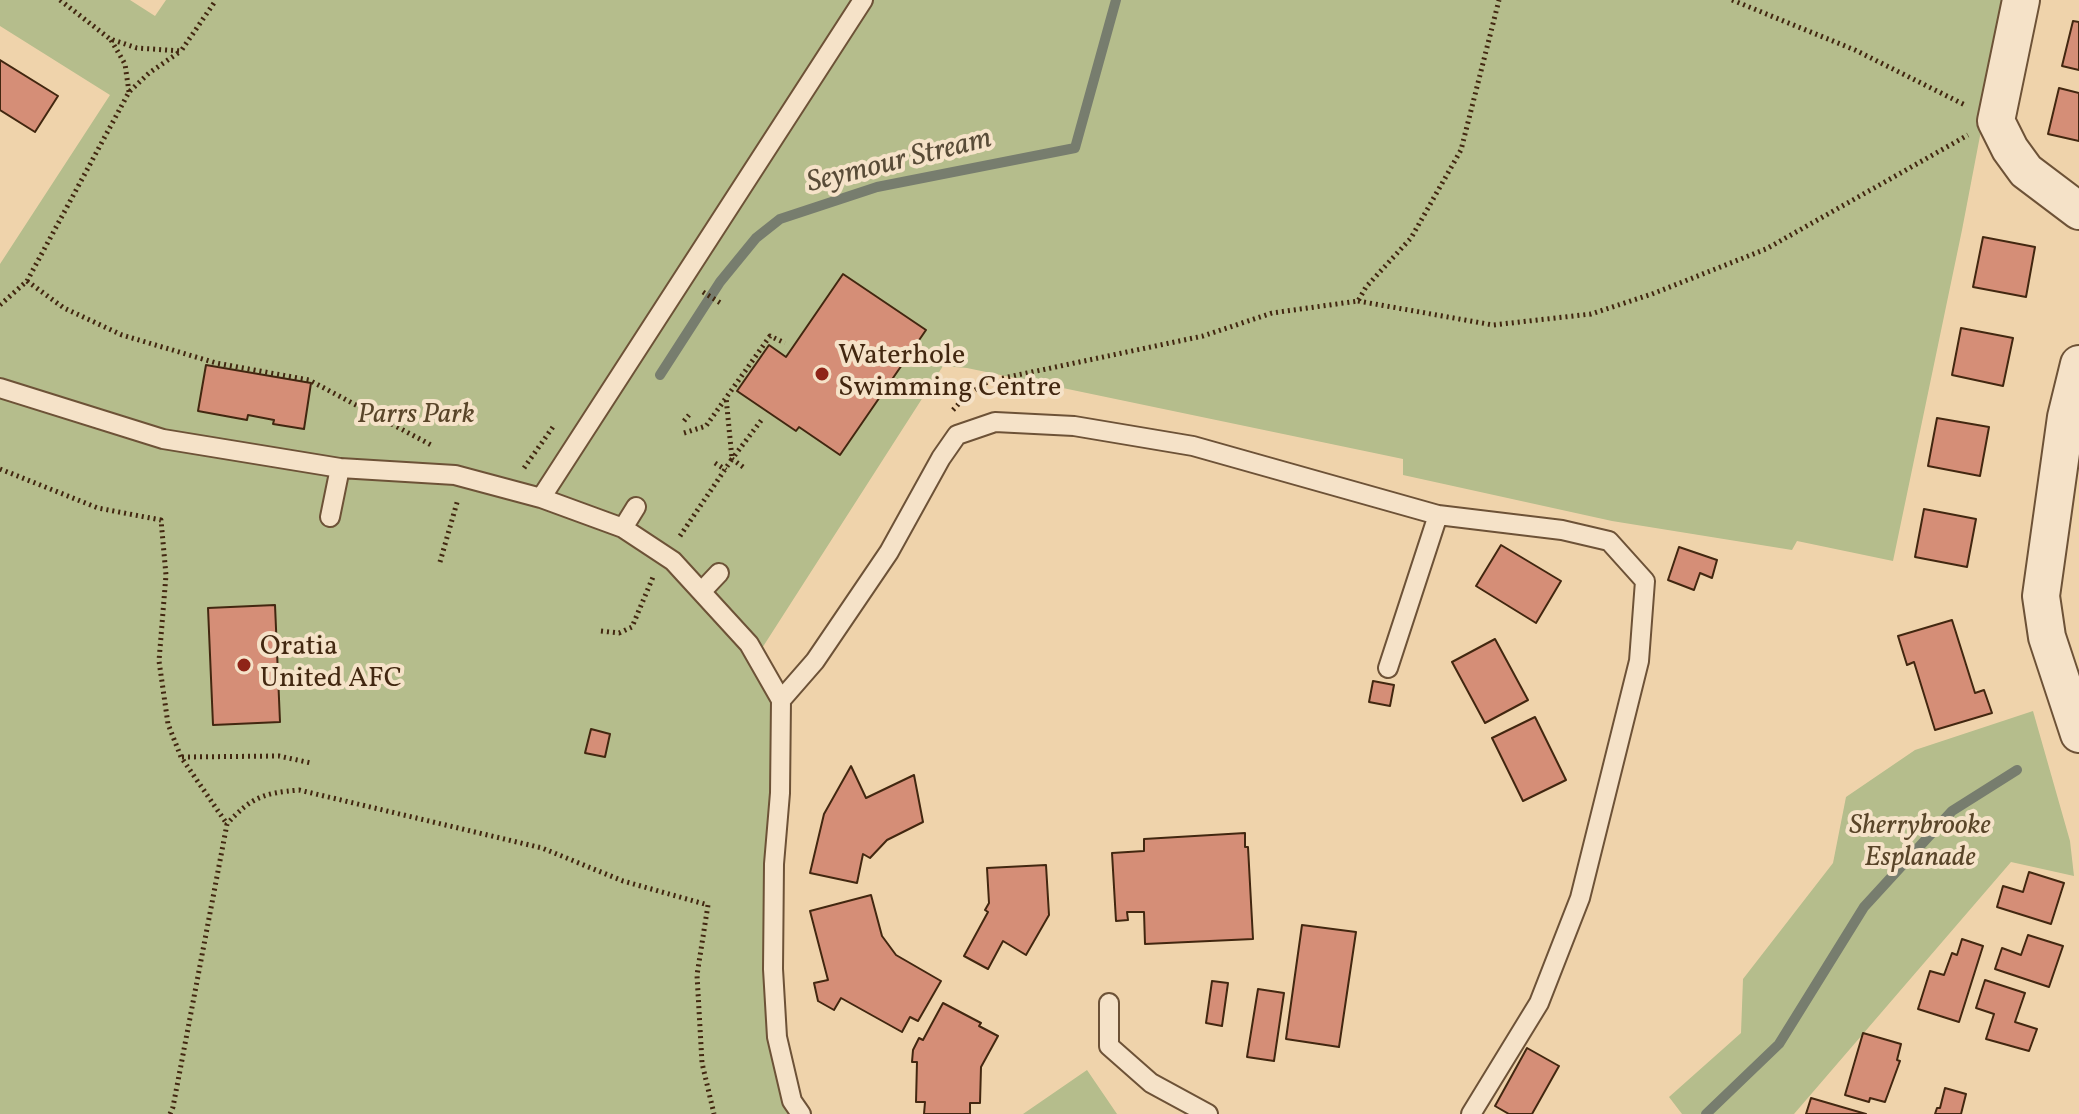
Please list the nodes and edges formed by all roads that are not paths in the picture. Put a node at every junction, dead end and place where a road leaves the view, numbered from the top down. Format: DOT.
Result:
graph roads {
  1 [pos="863,0"];
  2 [pos="2021,0"];
  3 [pos="2079,211"];
  4 [pos="2079,364"];
  5 [pos="0,388"];
  6 [pos="340,468"];
  7 [pos="541,498"];
  8 [pos="636,507"];
  9 [pos="1438,515"];
  10 [pos="330,517"];
  11 [pos="623,528"];
  12 [pos="719,573"];
  13 [pos="702,591"];
  14 [pos="1388,668"];
  15 [pos="781,700"];
  16 [pos="2079,734"];
  17 [pos="1109,1003"];
  18 [pos="801,1114"];
  19 [pos="1208,1114"];
  20 [pos="1471,1114"];
  1 -- 7 [label="lane"];
  2 -- 3 [label="street"];
  4 -- 16 [label="street"];
  5 -- 6 [label="lane"];
  6 -- 7 [label="lane"];
  6 -- 10 [label="lane"];
  7 -- 11 [label="lane"];
  8 -- 11 [label="lane"];
  9 -- 14 [label="lane"];
  9 -- 15 [label="lane"];
  9 -- 20 [label="lane"];
  11 -- 13 [label="lane"];
  12 -- 13 [label="lane"];
  13 -- 15 [label="lane"];
  15 -- 18 [label="lane"];
  17 -- 19 [label="lane"];
}
